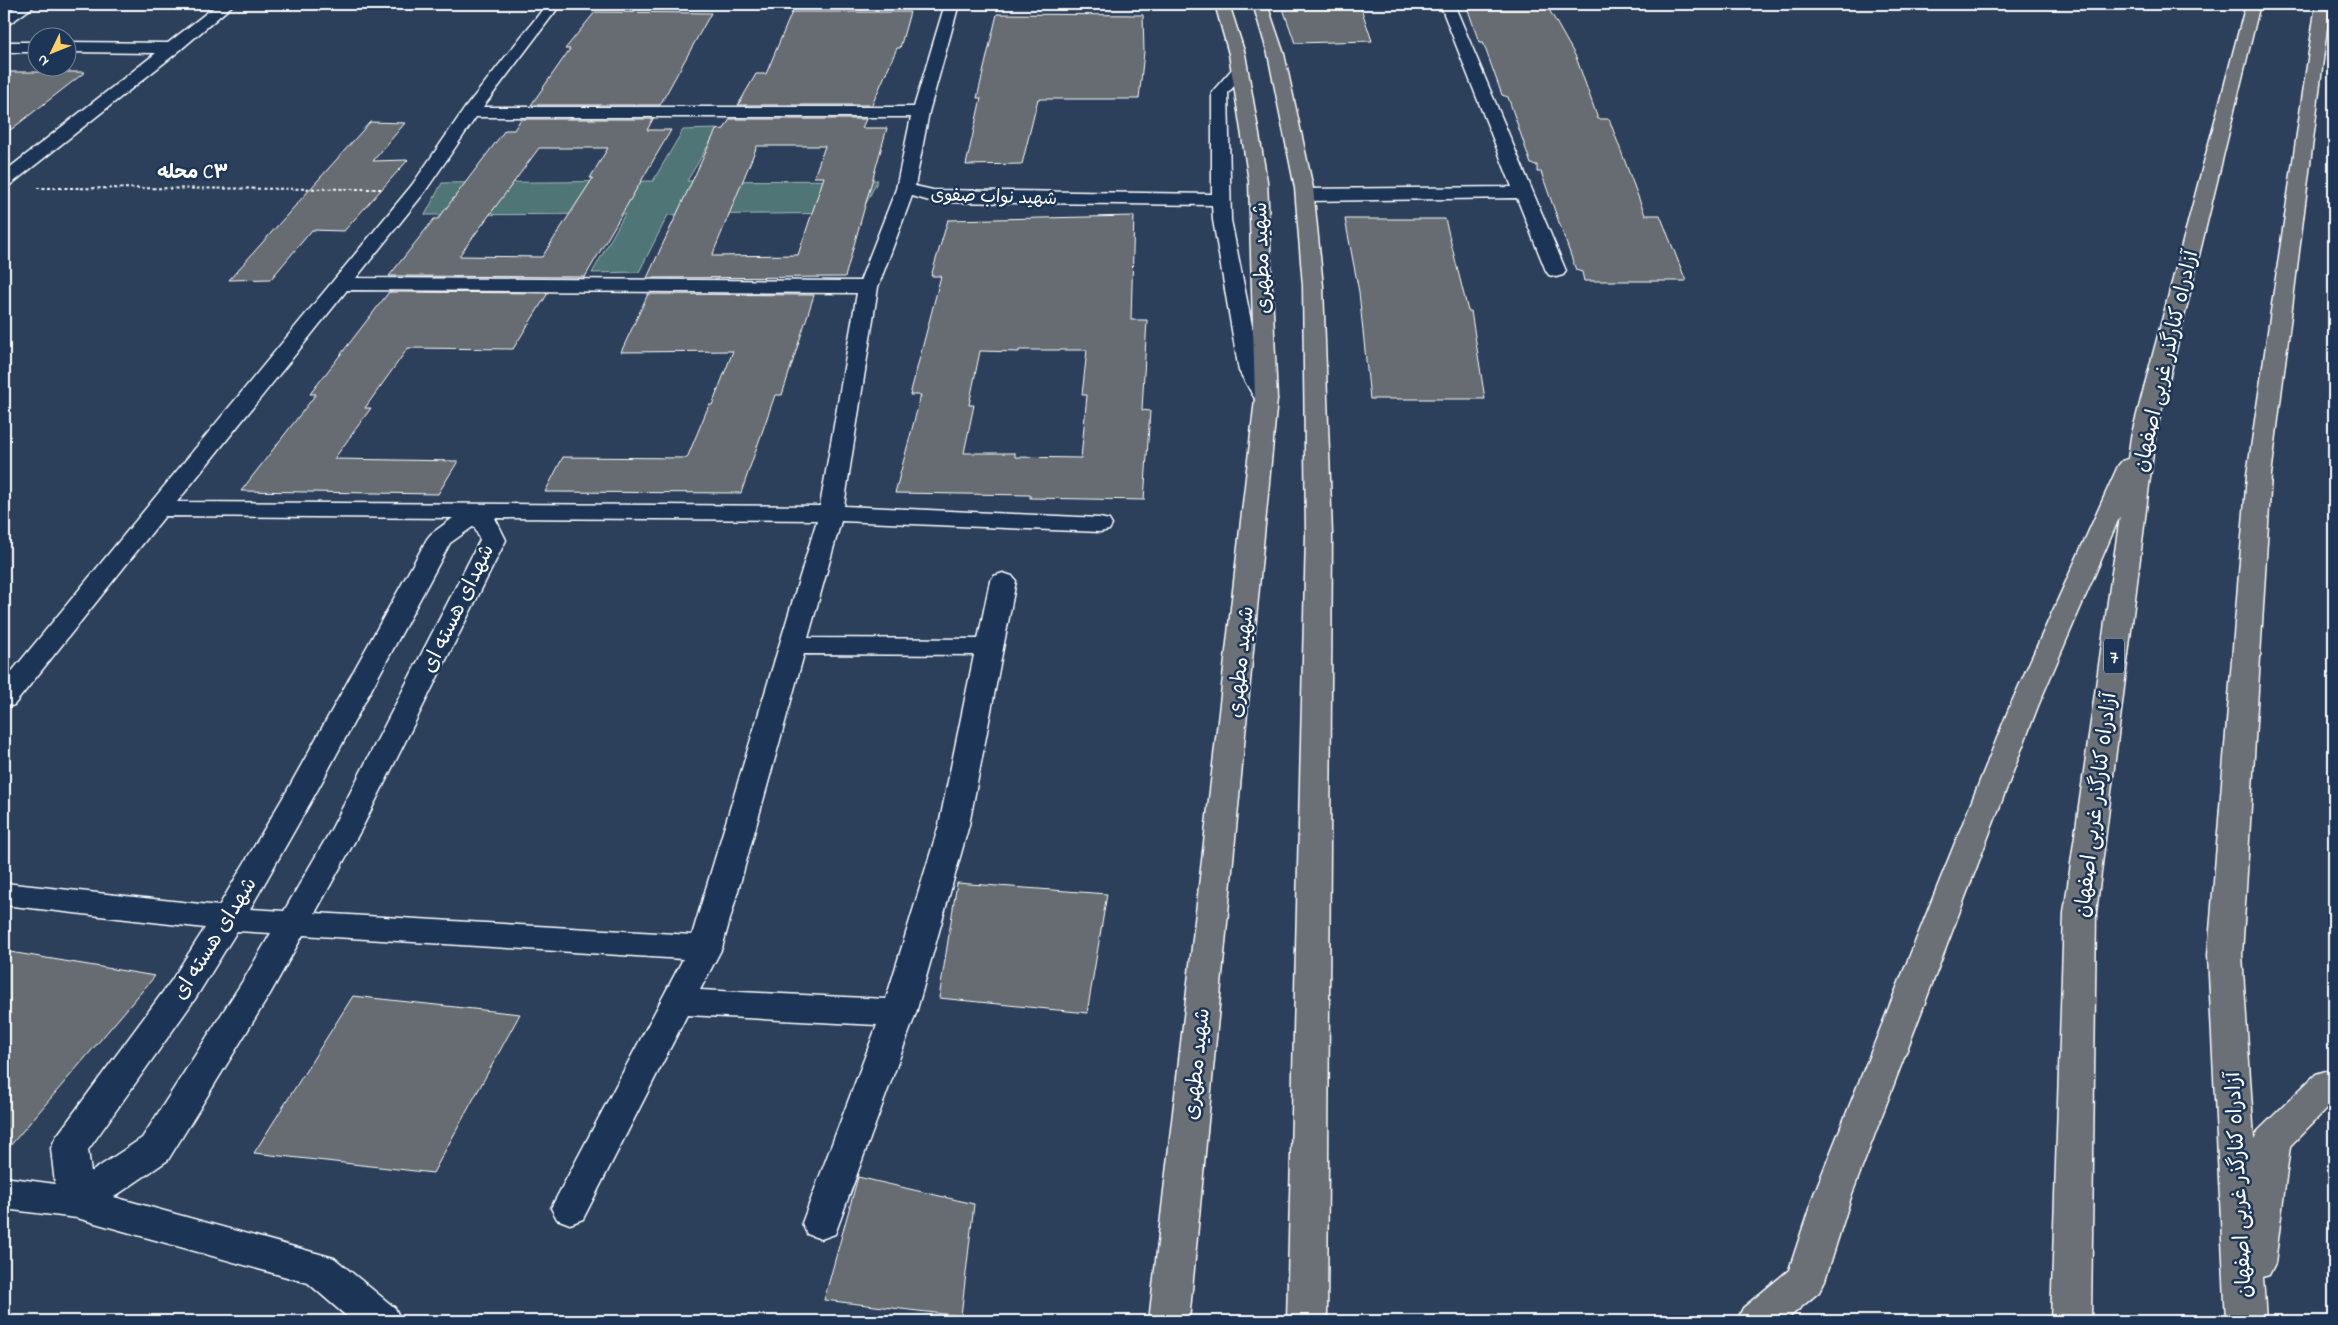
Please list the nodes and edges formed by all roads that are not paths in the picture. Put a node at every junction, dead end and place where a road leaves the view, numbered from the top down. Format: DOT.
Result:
graph roads {
  1 [pos="30,4"];
  2 [pos="227,4"];
  3 [pos="554,4"];
  4 [pos="952,4"];
  5 [pos="1222,4"];
  6 [pos="1260,4"];
  7 [pos="1447,4"];
  8 [pos="2253,4"];
  9 [pos="2323,4"];
  10 [pos="4,20"];
  11 [pos="4,47"];
  12 [pos="28,47"];
  13 [pos="78,47"];
  14 [pos="173,48"];
  15 [pos="1239,71"];
  16 [pos="470,112"];
  17 [pos="921,112"];
  18 [pos="4,181"];
  19 [pos="905,189"];
  20 [pos="1221,192"];
  21 [pos="1523,192"];
  22 [pos="1305,195"];
  23 [pos="1556,271"];
  24 [pos="341,284"];
  25 [pos="868,287"];
  26 [pos="1266,399"];
  27 [pos="2143,437"];
  28 [pos="159,509"];
  29 [pos="479,511"];
  30 [pos="831,513"];
  31 [pos="1100,525"];
  32 [pos="1002,580"];
  33 [pos="793,646"];
  34 [pos="989,647"];
  35 [pos="4,699"];
  36 [pos="4,894"];
  37 [pos="228,919"];
  38 [pos="291,924"];
  39 [pos="705,948"];
  40 [pos="677,1002"];
  41 [pos="899,1013"];
  42 [pos="2334,1084"];
  43 [pos="4,1194"];
  44 [pos="78,1202"];
  45 [pos="570,1208"];
  46 [pos="821,1223"];
  47 [pos="381,1321"];
  48 [pos="1169,1321"];
  49 [pos="1307,1321"];
  50 [pos="1757,1321"];
  51 [pos="2071,1321"];
  52 [pos="2246,1321"];
  1 -- 10 [label="street"];
  2 -- 14 [label="street"];
  3 -- 16 [label="street"];
  4 -- 17 [label="street"];
  5 -- 15 [label="main road, شهید مطهری"];
  6 -- 22 [label="main road"];
  7 -- 21 [label="street"];
  8 -- 27 [label="main road, آزادراه کنارگذر غربی اصفهان / 7"];
  9 -- 52 [label="main road, آزادراه کنارگذر غربی اصفهان"];
  11 -- 12 [label="street"];
  13 -- 14 [label="street"];
  14 -- 18 [label="street"];
  15 -- 20 [label="street"];
  15 -- 26 [label="main road, شهید مطهری"];
  16 -- 17 [label="street"];
  16 -- 24 [label="street"];
  17 -- 19 [label="street"];
  19 -- 20 [label="street, شهید نواب صفوی"];
  19 -- 25 [label="street"];
  20 -- 26 [label="street"];
  21 -- 22 [label="street"];
  21 -- 23 [label="street"];
  22 -- 49 [label="main road"];
  24 -- 25 [label="street"];
  24 -- 28 [label="street"];
  25 -- 30 [label="street"];
  26 -- 48 [label="main road, شهید مطهری"];
  27 -- 50 [label="main road"];
  27 -- 51 [label="main road, آزادراه کنارگذر غربی اصفهان / 7"];
  28 -- 29 [label="street"];
  28 -- 35 [label="street"];
  29 -- 30 [label="street"];
  29 -- 37 [label="street, شهدای هسته ای"];
  29 -- 38 [label="street, شهدای هسته ای"];
  30 -- 31 [label="street"];
  30 -- 33 [label="street"];
  32 -- 34 [label="street"];
  33 -- 34 [label="street"];
  33 -- 39 [label="street"];
  34 -- 41 [label="street"];
  36 -- 37 [label="street"];
  37 -- 38 [label="street"];
  37 -- 44 [label="street, شهدای هسته ای"];
  38 -- 39 [label="street"];
  38 -- 44 [label="street, شهدای هسته ای"];
  39 -- 40 [label="street"];
  40 -- 41 [label="street"];
  40 -- 45 [label="street"];
  41 -- 46 [label="street"];
  42 -- 52 [label="main road"];
  43 -- 44 [label="street"];
  44 -- 47 [label="street"];
}
